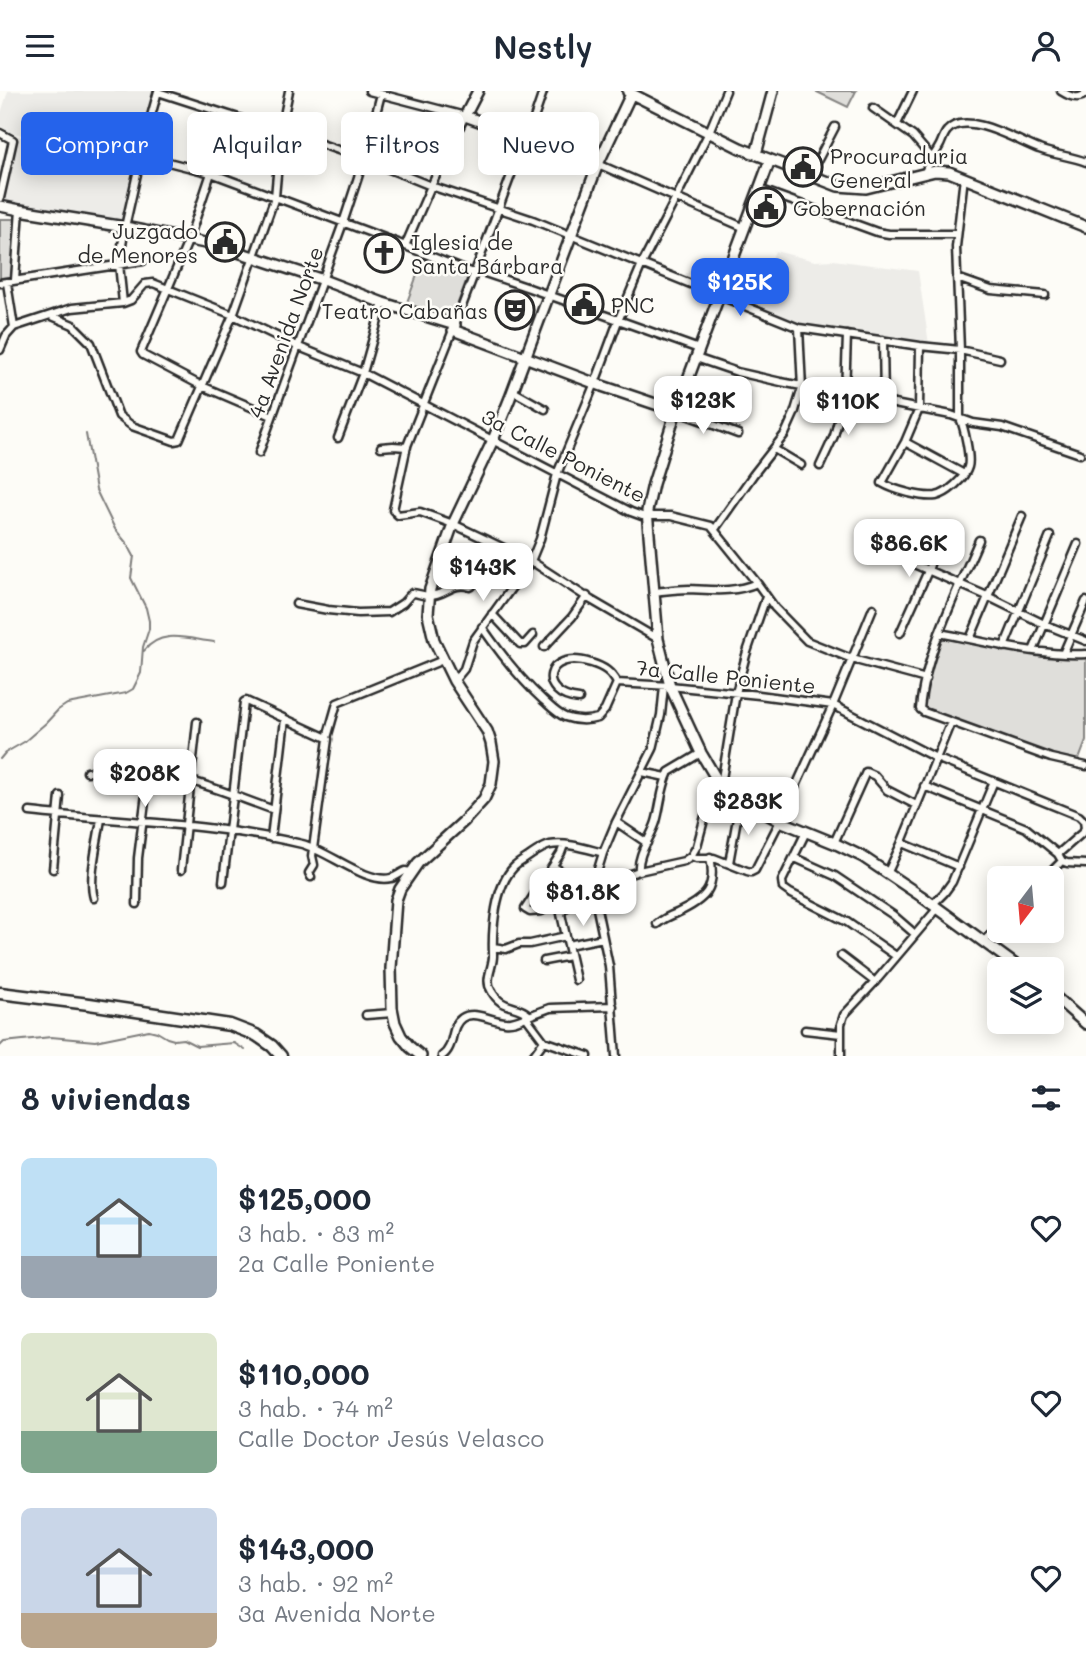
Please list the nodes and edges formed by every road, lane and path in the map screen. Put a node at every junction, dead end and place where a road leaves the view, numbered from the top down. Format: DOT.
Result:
graph roads {
  1 [pos="158,91"];
  2 [pos="289,91"];
  3 [pos="369,91"];
  4 [pos="478,91"];
  5 [pos="726,91"];
  6 [pos="773,91"];
  7 [pos="913,91"];
  8 [pos="1061,91"];
  9 [pos="543,92"];
  10 [pos="630,92"];
  11 [pos="1086,93"];
  12 [pos="381,94"];
  13 [pos="391,94"];
  14 [pos="873,108"];
  15 [pos="152,112"];
  16 [pos="223,112"];
  17 [pos="285,112"];
  18 [pos="376,112"];
  19 [pos="536,112"];
  20 [pos="465,116"];
  21 [pos="478,121"];
  22 [pos="897,124"];
  23 [pos="835,127"];
  24 [pos="709,132"];
  25 [pos="0,133"];
  26 [pos="756,154"];
  27 [pos="932,158"];
  28 [pos="771,160"];
  29 [pos="599,162"];
  30 [pos="1086,162"];
  31 [pos="599,164"];
  32 [pos="3,170"];
  33 [pos="925,174"];
  34 [pos="137,175"];
  35 [pos="211,175"];
  36 [pos="217,175"];
  37 [pos="277,175"];
  38 [pos="359,175"];
  39 [pos="404,175"];
  40 [pos="512,175"];
  41 [pos="594,175"];
  42 [pos="810,175"];
  43 [pos="964,177"];
  44 [pos="431,186"];
  45 [pos="759,189"];
  46 [pos="275,197"];
  47 [pos="0,198"];
  48 [pos="676,198"];
  49 [pos="0,206"];
  50 [pos="500,208"];
  51 [pos="20,211"];
  52 [pos="343,223"];
  53 [pos="125,227"];
  54 [pos="745,227"];
  55 [pos="1086,227"];
  56 [pos="957,234"];
  57 [pos="572,236"];
  58 [pos="189,239"];
  59 [pos="405,246"];
  60 [pos="253,256"];
  61 [pos="142,261"];
  62 [pos="119,264"];
  63 [pos="642,264"];
  64 [pos="475,273"];
  65 [pos="957,278"];
  66 [pos="323,280"];
  67 [pos="7,282"];
  68 [pos="168,288"];
  69 [pos="549,295"];
  70 [pos="720,295"];
  71 [pos="1045,295"];
  72 [pos="122,303"];
  73 [pos="383,303"];
  74 [pos="233,315"];
  75 [pos="50,316"];
  76 [pos="618,321"];
  77 [pos="14,327"];
  78 [pos="454,328"];
  79 [pos="799,328"];
  80 [pos="847,335"];
  81 [pos="3,336"];
  82 [pos="883,340"];
  83 [pos="299,347"];
  84 [pos="920,347"];
  85 [pos="0,350"];
  86 [pos="960,350"];
  87 [pos="697,354"];
  88 [pos="526,357"];
  89 [pos="1000,359"];
  90 [pos="363,373"];
  91 [pos="595,383"];
  92 [pos="202,386"];
  93 [pos="802,387"];
  94 [pos="513,391"];
  95 [pos="845,395"];
  96 [pos="884,402"];
  97 [pos="424,405"];
  98 [pos="545,409"];
  99 [pos="919,409"];
  100 [pos="677,411"];
  101 [pos="272,416"];
  102 [pos="960,418"];
  103 [pos="738,434"];
  104 [pos="338,438"];
  105 [pos="493,440"];
  106 [pos="905,442"];
  107 [pos="381,447"];
  108 [pos="407,447"];
  109 [pos="774,449"];
  110 [pos="258,453"];
  111 [pos="1080,454"];
  112 [pos="801,465"];
  113 [pos="820,466"];
  114 [pos="557,474"];
  115 [pos="964,474"];
  116 [pos="648,516"];
  117 [pos="1021,516"];
  118 [pos="453,524"];
  119 [pos="715,529"];
  120 [pos="940,532"];
  121 [pos="1050,536"];
  122 [pos="979,540"];
  123 [pos="492,543"];
  124 [pos="1078,544"];
  125 [pos="900,558"];
  126 [pos="531,561"];
  127 [pos="928,571"];
  128 [pos="757,583"];
  129 [pos="961,585"];
  130 [pos="654,592"];
  131 [pos="429,596"];
  132 [pos="587,596"];
  133 [pos="987,596"];
  134 [pos="766,597"];
  135 [pos="1086,601"];
  136 [pos="296,604"];
  137 [pos="873,608"];
  138 [pos="1018,612"];
  139 [pos="492,614"];
  140 [pos="1044,624"];
  141 [pos="482,627"];
  142 [pos="900,633"];
  143 [pos="939,633"];
  144 [pos="533,635"];
  145 [pos="1070,635"];
  146 [pos="659,639"];
  147 [pos="970,639"];
  148 [pos="1086,641"];
  149 [pos="544,647"];
  150 [pos="1004,647"];
  151 [pos="1034,651"];
  152 [pos="1063,655"];
  153 [pos="1086,655"];
  154 [pos="852,659"];
  155 [pos="443,660"];
  156 [pos="926,679"];
  157 [pos="454,681"];
  158 [pos="617,683"];
  159 [pos="667,686"];
  160 [pos="736,693"];
  161 [pos="579,699"];
  162 [pos="833,705"];
  163 [pos="285,719"];
  164 [pos="197,722"];
  165 [pos="951,722"];
  166 [pos="327,738"];
  167 [pos="701,753"];
  168 [pos="936,758"];
  169 [pos="1086,766"];
  170 [pos="149,770"];
  171 [pos="87,772"];
  172 [pos="642,772"];
  173 [pos="666,778"];
  174 [pos="994,781"];
  175 [pos="191,782"];
  176 [pos="720,783"];
  177 [pos="924,786"];
  178 [pos="233,795"];
  179 [pos="60,796"];
  180 [pos="743,801"];
  181 [pos="916,805"];
  182 [pos="274,810"];
  183 [pos="982,810"];
  184 [pos="30,812"];
  185 [pos="59,815"];
  186 [pos="101,819"];
  187 [pos="780,821"];
  188 [pos="144,822"];
  189 [pos="616,822"];
  190 [pos="1085,824"];
  191 [pos="186,826"];
  192 [pos="228,831"];
  193 [pos="806,832"];
  194 [pos="271,838"];
  195 [pos="647,843"];
  196 [pos="834,843"];
  197 [pos="902,843"];
  198 [pos="564,845"];
  199 [pos="313,848"];
  200 [pos="603,853"];
  201 [pos="691,856"];
  202 [pos="710,857"];
  203 [pos="1060,857"];
  204 [pos="794,858"];
  205 [pos="729,863"];
  206 [pos="1086,864"];
  207 [pos="553,866"];
  208 [pos="1053,866"];
  209 [pos="959,867"];
  210 [pos="53,869"];
  211 [pos="181,870"];
  212 [pos="639,871"];
  213 [pos="411,872"];
  214 [pos="887,874"];
  215 [pos="570,876"];
  216 [pos="311,877"];
  217 [pos="223,882"];
  218 [pos="594,886"];
  219 [pos="94,898"];
  220 [pos="137,904"];
  221 [pos="935,907"];
  222 [pos="542,911"];
  223 [pos="562,912"];
  224 [pos="657,924"];
  225 [pos="915,934"];
  226 [pos="566,936"];
  227 [pos="603,938"];
  228 [pos="987,938"];
  229 [pos="984,941"];
  230 [pos="568,945"];
  231 [pos="493,947"];
  232 [pos="570,956"];
  233 [pos="841,956"];
  234 [pos="896,956"];
  235 [pos="1005,957"];
  236 [pos="544,961"];
  237 [pos="576,980"];
  238 [pos="875,982"];
  239 [pos="0,993"];
  240 [pos="1064,1005"];
  241 [pos="613,1006"];
  242 [pos="393,1013"];
  243 [pos="366,1015"];
  244 [pos="528,1016"];
  245 [pos="1086,1024"];
  246 [pos="806,1030"];
  247 [pos="841,1034"];
  248 [pos="544,1041"];
  249 [pos="281,1056"];
  250 [pos="421,1056"];
  251 [pos="443,1056"];
  252 [pos="533,1056"];
  253 [pos="587,1056"];
  254 [pos="616,1056"];
  255 [pos="841,1056"];
  1 -- 15 [label="street"];
  1 -- 16 [label="street"];
  2 -- 17 [label="street"];
  3 -- 12 [label="street"];
  4 -- 20 [label="street"];
  5 -- 24 [label="street"];
  6 -- 26 [label="street"];
  7 -- 22 [label="street"];
  8 -- 11 [label="street"];
  9 -- 19 [label="street"];
  10 -- 24 [label="street"];
  10 -- 29 [label="street"];
  12 -- 13 [label="street"];
  12 -- 18 [label="street, 4a Avenida Norte"];
  13 -- 20 [label="street"];
  14 -- 22 [label="street"];
  20 -- 21 [label="street"];
  20 -- 44 [label="street"];
  22 -- 27 [label="street"];
  23 -- 42 [label="street"];
  24 -- 26 [label="street"];
  24 -- 48 [label="street"];
  25 -- 32 [label="street"];
  26 -- 28 [label="street"];
  27 -- 30 [label="street"];
  27 -- 33 [label="street"];
  28 -- 42 [label="street"];
  28 -- 45 [label="street"];
  31 -- 48 [label="street"];
  32 -- 47 [label="street"];
  33 -- 42 [label="street"];
  33 -- 43 [label="street"];
  34 -- 53 [label="street"];
  35 -- 58 [label="street"];
  36 -- 46 [label="street"];
  37 -- 46 [label="street"];
  38 -- 52 [label="street, 4a Avenida Norte"];
  39 -- 44 [label="street"];
  40 -- 50 [label="street"];
  41 -- 57 [label="street"];
  43 -- 55 [label="street"];
  43 -- 56 [label="street"];
  44 -- 50 [label="street"];
  44 -- 59 [label="street"];
  45 -- 54 [label="street"];
  45 -- 56 [label="street"];
  46 -- 52 [label="street"];
  46 -- 60 [label="street"];
  48 -- 54 [label="street"];
  48 -- 63 [label="street"];
  49 -- 51 [label="street"];
  50 -- 57 [label="street"];
  50 -- 64 [label="street"];
  51 -- 53 [label="street"];
  51 -- 67 [label="street"];
  52 -- 59 [label="street"];
  52 -- 66 [label="street, 4a Avenida Norte"];
  53 -- 58 [label="street"];
  53 -- 62 [label="street"];
  54 -- 70 [label="street"];
  56 -- 65 [label="street"];
  57 -- 63 [label="street"];
  57 -- 69 [label="street"];
  58 -- 60 [label="street"];
  58 -- 68 [label="street"];
  59 -- 64 [label="street"];
  60 -- 66 [label="street"];
  60 -- 74 [label="street"];
  61 -- 62 [label="street"];
  62 -- 67 [label="street"];
  62 -- 72 [label="street"];
  63 -- 70 [label="street"];
  63 -- 76 [label="street"];
  64 -- 69 [label="street"];
  64 -- 78 [label="street"];
  65 -- 71 [label="street"];
  65 -- 86 [label="street"];
  66 -- 73 [label="street"];
  66 -- 83 [label="street, 4a Avenida Norte"];
  67 -- 77 [label="street"];
  68 -- 72 [label="street"];
  68 -- 74 [label="street, 3a Calle Poniente"];
  68 -- 92 [label="street"];
  69 -- 76 [label="street"];
  69 -- 88 [label="street"];
  70 -- 79 [label="street"];
  70 -- 87 [label="street"];
  72 -- 75 [label="street"];
  73 -- 78 [label="street"];
  73 -- 90 [label="street"];
  74 -- 83 [label="street, 3a Calle Poniente"];
  74 -- 92 [label="street"];
  75 -- 77 [label="street"];
  75 -- 92 [label="street"];
  76 -- 87 [label="street"];
  76 -- 91 [label="street"];
  77 -- 81 [label="street"];
  78 -- 88 [label="street"];
  78 -- 97 [label="street"];
  79 -- 80 [label="street"];
  79 -- 93 [label="street"];
  80 -- 82 [label="street"];
  80 -- 95 [label="street"];
  81 -- 85 [label="street"];
  82 -- 84 [label="street"];
  82 -- 96 [label="street"];
  83 -- 90 [label="street, 3a Calle Poniente"];
  83 -- 101 [label="street, 4a Avenida Norte"];
  84 -- 86 [label="street"];
  84 -- 99 [label="street"];
  86 -- 89 [label="street"];
  86 -- 102 [label="street"];
  87 -- 93 [label="street"];
  87 -- 100 [label="street"];
  88 -- 91 [label="street"];
  88 -- 94 [label="street"];
  90 -- 97 [label="street, 3a Calle Poniente"];
  90 -- 104 [label="street"];
  91 -- 100 [label="street"];
  91 -- 114 [label="street"];
  92 -- 101 [label="street"];
  93 -- 95 [label="street"];
  93 -- 109 [label="street"];
  94 -- 98 [label="street"];
  94 -- 105 [label="street"];
  95 -- 96 [label="street"];
  95 -- 113 [label="street"];
  96 -- 99 [label="street"];
  97 -- 105 [label="street, 3a Calle Poniente"];
  97 -- 108 [label="street"];
  99 -- 102 [label="street"];
  99 -- 106 [label="street"];
  100 -- 103 [label="street"];
  100 -- 116 [label="street"];
  101 -- 110 [label="street, 4a Avenida Norte"];
  102 -- 111 [label="street"];
  102 -- 115 [label="street"];
  105 -- 114 [label="street, 3a Calle Poniente"];
  105 -- 118 [label="street"];
  106 -- 115 [label="street"];
  106 -- 115 [label="street"];
  107 -- 108 [label="street"];
  108 -- 118 [label="street"];
  109 -- 112 [label="street"];
  109 -- 119 [label="street"];
  114 -- 116 [label="street, 3a Calle Poniente"];
  114 -- 126 [label="street"];
  116 -- 119 [label="street, 3a Calle Poniente"];
  116 -- 130 [label="street"];
  117 -- 133 [label="street"];
  118 -- 123 [label="street"];
  118 -- 131 [label="street"];
  119 -- 128 [label="street"];
  120 -- 127 [label="street"];
  121 -- 138 [label="street"];
  122 -- 129 [label="street"];
  123 -- 126 [label="street"];
  123 -- 131 [label="street"];
  124 -- 140 [label="street"];
  125 -- 127 [label="street"];
  126 -- 132 [label="street"];
  126 -- 139 [label="street"];
  127 -- 129 [label="street"];
  127 -- 142 [label="street"];
  128 -- 130 [label="street"];
  128 -- 134 [label="street"];
  129 -- 133 [label="street"];
  129 -- 143 [label="street"];
  130 -- 146 [label="street"];
  131 -- 136 [label="street"];
  131 -- 155 [label="street"];
  132 -- 146 [label="street"];
  132 -- 149 [label="street"];
  133 -- 138 [label="street"];
  133 -- 147 [label="street"];
  134 -- 154 [label="street"];
  134 -- 160 [label="street"];
  135 -- 145 [label="street"];
  137 -- 154 [label="street"];
  138 -- 140 [label="street"];
  138 -- 150 [label="street"];
  139 -- 141 [label="street"];
  139 -- 144 [label="street"];
  140 -- 145 [label="street"];
  140 -- 151 [label="street"];
  141 -- 157 [label="street"];
  141 -- 158 [label="street, 7a Calle Poniente"];
  143 -- 147 [label="street"];
  143 -- 156 [label="street"];
  145 -- 148 [label="street"];
  145 -- 152 [label="street"];
  146 -- 159 [label="street"];
  147 -- 150 [label="street"];
  150 -- 151 [label="street"];
  151 -- 152 [label="street"];
  152 -- 153 [label="street"];
  154 -- 156 [label="street"];
  154 -- 162 [label="street"];
  155 -- 157 [label="street"];
  155 -- 166 [label="street"];
  156 -- 165 [label="street"];
  157 -- 213 [label="street"];
  158 -- 159 [label="street, 7a Calle Poniente"];
  158 -- 161 [label="street"];
  159 -- 160 [label="street, 7a Calle Poniente"];
  159 -- 167 [label="street"];
  159 -- 172 [label="street"];
  160 -- 162 [label="street, 7a Calle Poniente"];
  160 -- 176 [label="street"];
  162 -- 168 [label="street, 7a Calle Poniente"];
  162 -- 187 [label="street"];
  163 -- 166 [label="street"];
  163 -- 178 [label="street"];
  163 -- 182 [label="street"];
  164 -- 175 [label="street"];
  165 -- 168 [label="street"];
  165 -- 169 [label="street"];
  166 -- 199 [label="street"];
  167 -- 173 [label="street"];
  167 -- 176 [label="street"];
  168 -- 174 [label="street, 7a Calle Poniente"];
  168 -- 177 [label="street"];
  170 -- 171 [label="street"];
  170 -- 175 [label="street"];
  170 -- 188 [label="street"];
  172 -- 173 [label="street"];
  172 -- 189 [label="street"];
  173 -- 195 [label="street"];
  174 -- 183 [label="street"];
  174 -- 190 [label="street, 7a Calle Poniente"];
  175 -- 178 [label="street"];
  175 -- 191 [label="street"];
  176 -- 180 [label="street"];
  176 -- 201 [label="street"];
  177 -- 181 [label="street"];
  177 -- 183 [label="street"];
  178 -- 182 [label="street"];
  178 -- 192 [label="street"];
  179 -- 185 [label="street"];
  180 -- 187 [label="street"];
  180 -- 205 [label="street"];
  181 -- 196 [label="street"];
  181 -- 197 [label="street"];
  182 -- 194 [label="street"];
  183 -- 203 [label="street"];
  183 -- 209 [label="street"];
  184 -- 185 [label="street"];
  185 -- 186 [label="street"];
  185 -- 210 [label="street"];
  186 -- 188 [label="street"];
  186 -- 219 [label="street"];
  187 -- 193 [label="street"];
  187 -- 205 [label="street"];
  188 -- 191 [label="street"];
  188 -- 220 [label="street"];
  189 -- 195 [label="street"];
  189 -- 200 [label="street"];
  190 -- 203 [label="street, 7a Calle Poniente"];
  191 -- 192 [label="street"];
  191 -- 211 [label="street"];
  192 -- 194 [label="street"];
  192 -- 217 [label="street"];
  193 -- 196 [label="street"];
  193 -- 204 [label="street"];
  194 -- 199 [label="street"];
  195 -- 212 [label="street"];
  196 -- 214 [label="street"];
  197 -- 209 [label="street"];
  197 -- 214 [label="street"];
  198 -- 200 [label="street"];
  198 -- 207 [label="street"];
  198 -- 231 [label="street"];
  199 -- 213 [label="street"];
  199 -- 216 [label="street"];
  200 -- 218 [label="street"];
  201 -- 202 [label="street"];
  201 -- 212 [label="street"];
  202 -- 205 [label="street"];
  202 -- 224 [label="street"];
  203 -- 206 [label="street"];
  203 -- 208 [label="street, 7a Calle Poniente"];
  204 -- 225 [label="street"];
  204 -- 234 [label="street"];
  207 -- 215 [label="street"];
  207 -- 222 [label="street"];
  209 -- 221 [label="street"];
  212 -- 218 [label="street"];
  213 -- 242 [label="street"];
  214 -- 221 [label="street"];
  215 -- 218 [label="street"];
  215 -- 223 [label="street"];
  218 -- 223 [label="street"];
  218 -- 227 [label="street"];
  221 -- 225 [label="street"];
  221 -- 229 [label="street"];
  223 -- 226 [label="street"];
  225 -- 234 [label="street"];
  226 -- 230 [label="street"];
  226 -- 231 [label="street"];
  227 -- 230 [label="street"];
  227 -- 241 [label="street"];
  228 -- 229 [label="street"];
  229 -- 235 [label="street"];
  230 -- 232 [label="street"];
  231 -- 244 [label="street"];
  232 -- 236 [label="street"];
  232 -- 237 [label="street"];
  233 -- 238 [label="street"];
  234 -- 238 [label="street"];
  238 -- 247 [label="street"];
  239 -- 249 [label="main road"];
  240 -- 245 [label="street"];
  241 -- 244 [label="street"];
  241 -- 254 [label="street"];
  242 -- 243 [label="street"];
  242 -- 250 [label="street"];
  244 -- 248 [label="street"];
  244 -- 251 [label="street"];
  246 -- 247 [label="street"];
  247 -- 255 [label="street"];
  248 -- 252 [label="street"];
  248 -- 253 [label="street"];
}
